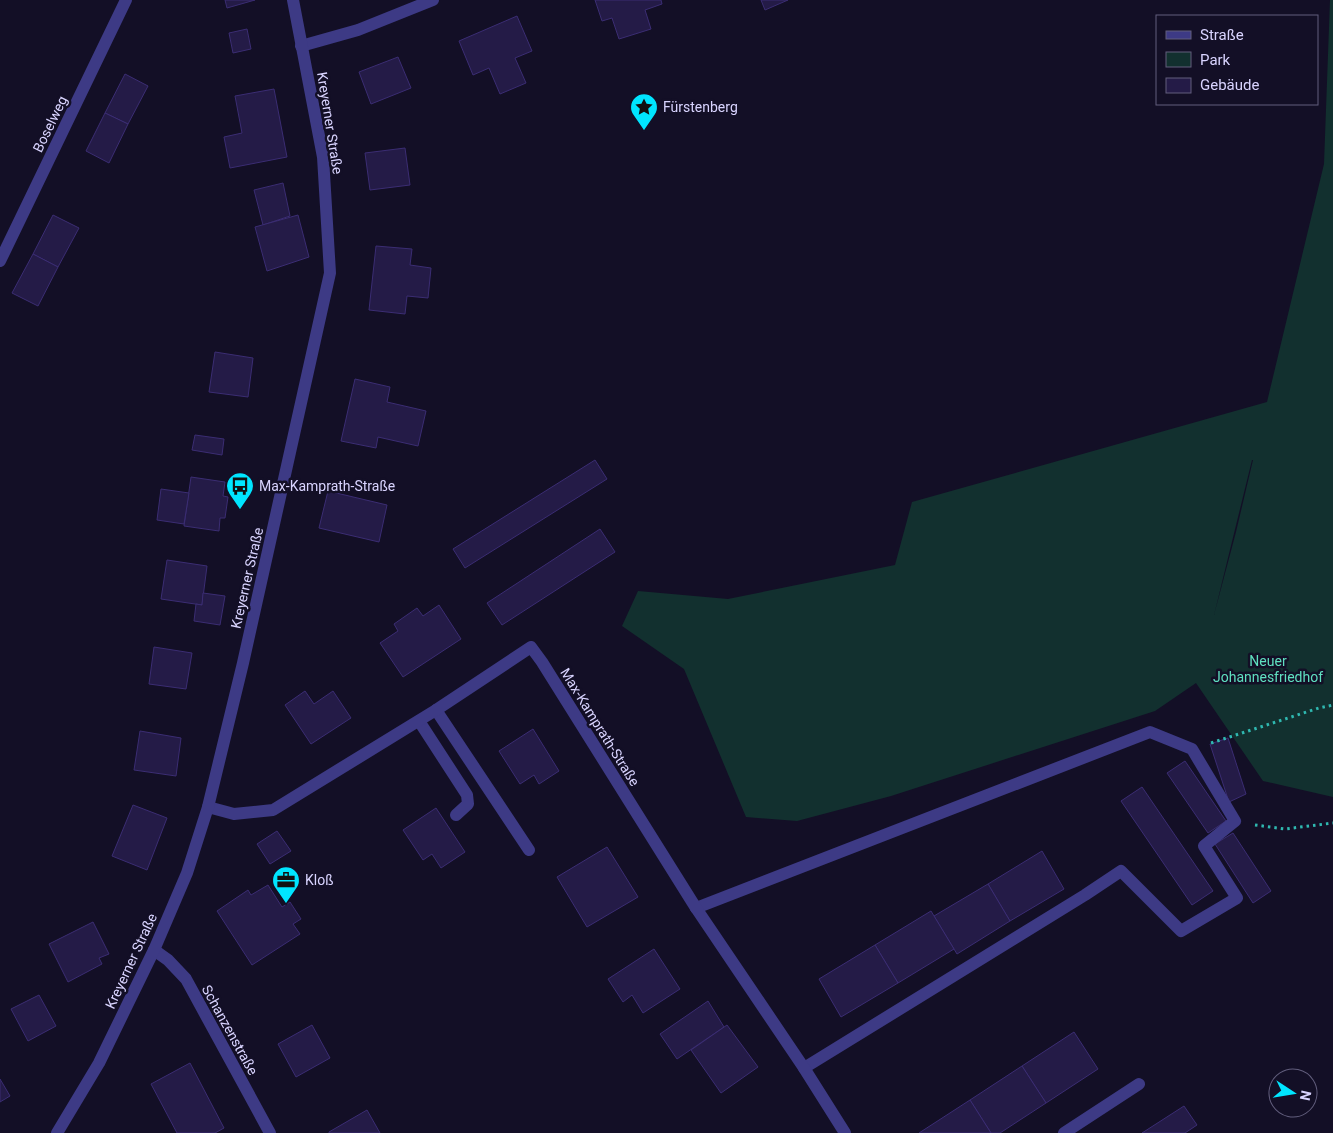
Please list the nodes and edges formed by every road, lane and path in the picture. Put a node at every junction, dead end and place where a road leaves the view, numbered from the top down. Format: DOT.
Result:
graph roads {
  1 [pos="126,0"];
  2 [pos="293,0"];
  3 [pos="433,0"];
  4 [pos="301,46"];
  5 [pos="0,261"];
  6 [pos="1333,705"];
  7 [pos="436,710"];
  8 [pos="419,721"];
  9 [pos="1192,749"];
  10 [pos="208,807"];
  11 [pos="456,815"];
  12 [pos="1235,821"];
  13 [pos="1333,823"];
  14 [pos="529,850"];
  15 [pos="696,908"];
  16 [pos="154,950"];
  17 [pos="804,1068"];
  18 [pos="1139,1084"];
  19 [pos="57,1133"];
  20 [pos="270,1133"];
  21 [pos="845,1133"];
  22 [pos="1064,1133"];
  1 -- 5 [label="street, Boselweg"];
  2 -- 4 [label="street, Kreyerner Straße"];
  3 -- 4 [label="street"];
  4 -- 10 [label="street, Kreyerner Straße"];
  6 -- 9 [label="path"];
  7 -- 8 [label="street, Max-Kamprath-Straße"];
  7 -- 14 [label="street"];
  7 -- 15 [label="street, Max-Kamprath-Straße"];
  8 -- 10 [label="street, Max-Kamprath-Straße"];
  8 -- 11 [label="street"];
  9 -- 12 [label="street"];
  9 -- 15 [label="street"];
  10 -- 16 [label="street, Kreyerner Straße"];
  12 -- 13 [label="path"];
  12 -- 17 [label="street"];
  15 -- 17 [label="street, Max-Kamprath-Straße"];
  16 -- 19 [label="street, Kreyerner Straße"];
  16 -- 20 [label="street, Schanzenstraße"];
  17 -- 21 [label="street, Max-Kamprath-Straße"];
  18 -- 22 [label="street"];
}
